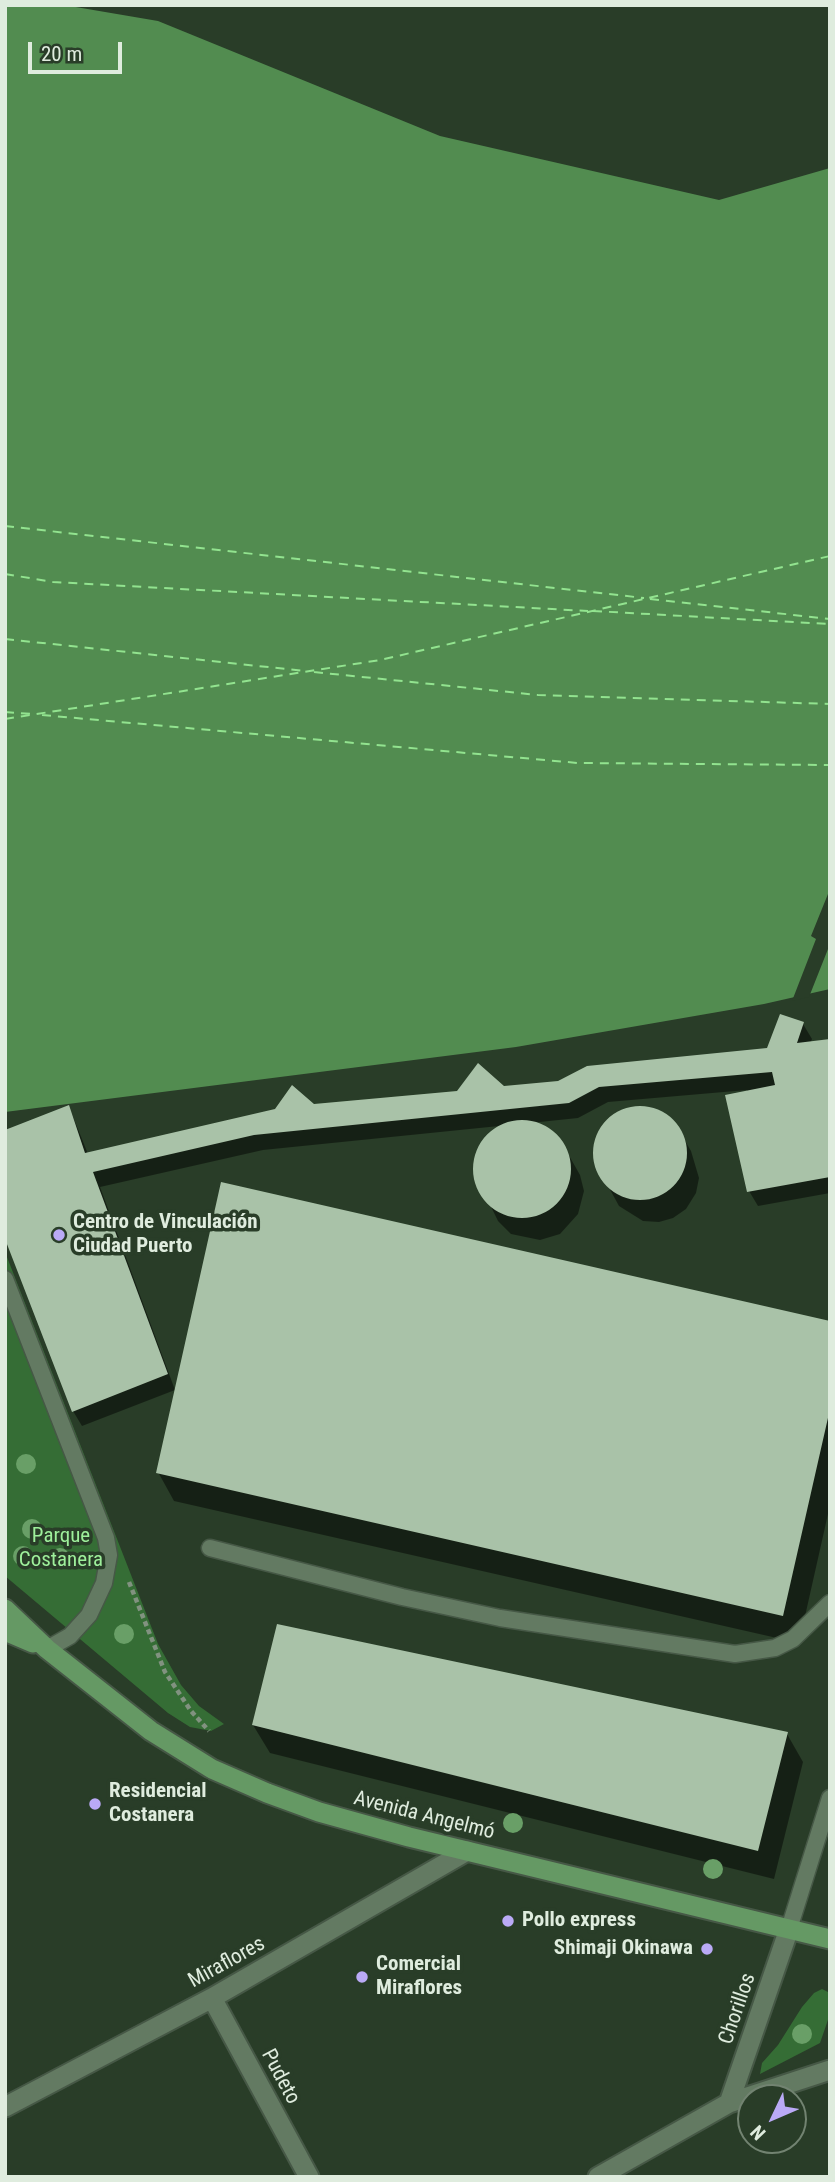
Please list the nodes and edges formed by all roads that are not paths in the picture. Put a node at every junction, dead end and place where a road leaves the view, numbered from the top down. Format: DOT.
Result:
graph roads {
  1 [pos="5,1279"];
  2 [pos="210,1548"];
  3 [pos="830,1603"];
  4 [pos="5,1609"];
  5 [pos="5,1631"];
  6 [pos="47,1649"];
  7 [pos="830,1798"];
  8 [pos="467,1851"];
  9 [pos="789,1929"];
  10 [pos="830,1939"];
  11 [pos="212,1998"];
  12 [pos="830,2070"];
  13 [pos="729,2104"];
  14 [pos="5,2107"];
  15 [pos="309,2177"];
  16 [pos="598,2177"];
  1 -- 6 [label="lane"];
  2 -- 3 [label="lane"];
  4 -- 6 [label="main road"];
  5 -- 6 [label="main road"];
  6 -- 8 [label="main road, Avenida Angelmó"];
  7 -- 9 [label="lane"];
  8 -- 9 [label="main road, Avenida Angelmó"];
  8 -- 11 [label="street, Miraflores"];
  9 -- 10 [label="main road, Avenida Angelmó"];
  9 -- 13 [label="street, Chorillos"];
  11 -- 14 [label="street, Miraflores"];
  11 -- 15 [label="street, Pudeto"];
  12 -- 13 [label="street"];
  13 -- 16 [label="street"];
}
